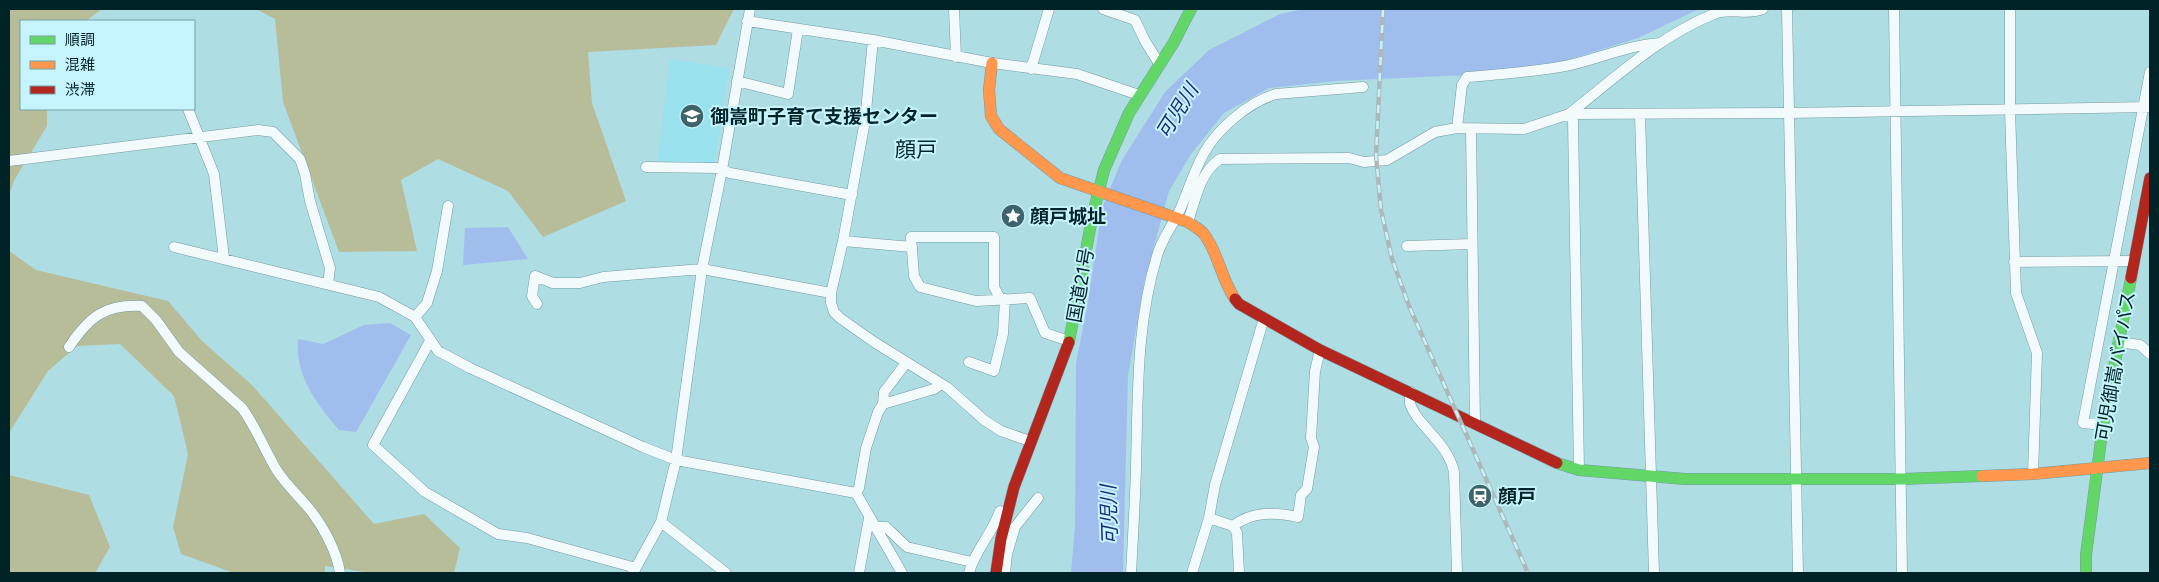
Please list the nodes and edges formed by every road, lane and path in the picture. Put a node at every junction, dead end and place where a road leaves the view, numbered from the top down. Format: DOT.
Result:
graph roads {
  1 [pos="750,9"];
  2 [pos="954,9"];
  3 [pos="1049,9"];
  4 [pos="1104,9"];
  5 [pos="1191,9"];
  6 [pos="1727,9"];
  7 [pos="1762,9"];
  8 [pos="1787,9"];
  9 [pos="1894,9"];
  10 [pos="2010,9"];
  11 [pos="747,21"];
  12 [pos="798,29"];
  13 [pos="873,40"];
  14 [pos="1660,43"];
  15 [pos="956,57"];
  16 [pos="1162,61"];
  17 [pos="992,63"];
  18 [pos="1031,69"];
  19 [pos="2150,72"];
  20 [pos="737,81"];
  21 [pos="1364,87"];
  22 [pos="1139,95"];
  23 [pos="2147,107"];
  24 [pos="188,110"];
  25 [pos="2010,110"];
  26 [pos="1895,111"];
  27 [pos="1789,113"];
  28 [pos="1569,114"];
  29 [pos="1640,115"];
  30 [pos="1457,128"];
  31 [pos="1471,129"];
  32 [pos="199,138"];
  33 [pos="9,161"];
  34 [pos="646,167"];
  35 [pos="722,170"];
  36 [pos="2150,178"];
  37 [pos="2149,190"];
  38 [pos="1101,192"];
  39 [pos="852,195"];
  40 [pos="448,206"];
  41 [pos="1183,220"];
  42 [pos="844,241"];
  43 [pos="1472,244"];
  44 [pos="1407,246"];
  45 [pos="174,247"];
  46 [pos="912,248"];
  47 [pos="224,258"];
  48 [pos="2113,261"];
  49 [pos="2134,261"];
  50 [pos="2014,262"];
  51 [pos="702,269"];
  52 [pos="328,284"];
  53 [pos="831,293"];
  54 [pos="1003,300"];
  55 [pos="537,304"];
  56 [pos="415,317"];
  57 [pos="1264,318"];
  58 [pos="430,341"];
  59 [pos="1069,341"];
  60 [pos="69,346"];
  61 [pos="2097,346"];
  62 [pos="2117,346"];
  63 [pos="1320,350"];
  64 [pos="2150,354"];
  65 [pos="969,362"];
  66 [pos="906,363"];
  67 [pos="941,384"];
  68 [pos="1410,392"];
  69 [pos="883,404"];
  70 [pos="1475,424"];
  71 [pos="2103,425"];
  72 [pos="1030,441"];
  73 [pos="676,460"];
  74 [pos="2150,463"];
  75 [pos="2097,468"];
  76 [pos="1579,470"];
  77 [pos="2033,474"];
  78 [pos="1652,477"];
  79 [pos="1796,479"];
  80 [pos="1902,479"];
  81 [pos="856,493"];
  82 [pos="1038,498"];
  83 [pos="1010,506"];
  84 [pos="869,518"];
  85 [pos="1209,518"];
  86 [pos="661,522"];
  87 [pos="1010,526"];
  88 [pos="1233,526"];
  89 [pos="876,527"];
  90 [pos="2086,555"];
  91 [pos="972,562"];
  92 [pos="635,570"];
  93 [pos="340,573"];
  94 [pos="726,573"];
  95 [pos="859,573"];
  96 [pos="902,573"];
  97 [pos="969,573"];
  98 [pos="996,573"];
  99 [pos="1005,573"];
  100 [pos="1131,573"];
  101 [pos="1192,573"];
  102 [pos="1239,573"];
  103 [pos="1457,573"];
  104 [pos="1654,573"];
  105 [pos="1798,573"];
  106 [pos="1902,573"];
  107 [pos="2081,573"];
  108 [pos="2086,573"];
  1 -- 11 [label="street"];
  2 -- 15 [label="street"];
  3 -- 18 [label="street"];
  4 -- 16 [label="street"];
  5 -- 16 [label="main road, 国道21号"];
  6 -- 7 [label="street"];
  6 -- 14 [label="street"];
  8 -- 27 [label="street"];
  9 -- 26 [label="street"];
  10 -- 25 [label="street"];
  11 -- 12 [label="street"];
  11 -- 20 [label="street"];
  12 -- 13 [label="street"];
  12 -- 20 [label="street"];
  13 -- 15 [label="street"];
  13 -- 39 [label="street"];
  14 -- 28 [label="street"];
  14 -- 30 [label="street"];
  15 -- 17 [label="street"];
  16 -- 22 [label="main road, 国道21号"];
  17 -- 18 [label="street"];
  17 -- 38 [label="main road"];
  18 -- 22 [label="street"];
  19 -- 23 [label="street"];
  20 -- 35 [label="street"];
  21 -- 41 [label="street"];
  22 -- 38 [label="main road, 国道21号"];
  23 -- 25 [label="street"];
  23 -- 48 [label="street"];
  24 -- 32 [label="street"];
  25 -- 26 [label="street"];
  25 -- 50 [label="street"];
  26 -- 27 [label="street"];
  26 -- 80 [label="street"];
  27 -- 29 [label="street"];
  27 -- 79 [label="street"];
  28 -- 29 [label="street"];
  28 -- 31 [label="street"];
  28 -- 76 [label="street"];
  29 -- 78 [label="street"];
  30 -- 31 [label="street"];
  30 -- 41 [label="street"];
  31 -- 43 [label="street"];
  32 -- 33 [label="street"];
  32 -- 47 [label="street"];
  32 -- 52 [label="street"];
  34 -- 35 [label="street"];
  35 -- 39 [label="street"];
  35 -- 51 [label="street"];
  36 -- 37 [label="main road, 可児御嵩バイパス"];
  37 -- 49 [label="main road, 可児御嵩バイパス"];
  38 -- 41 [label="main road"];
  38 -- 59 [label="main road, 国道21号"];
  39 -- 42 [label="street"];
  40 -- 56 [label="street"];
  41 -- 57 [label="main road"];
  41 -- 100 [label="street"];
  42 -- 46 [label="street"];
  42 -- 53 [label="street"];
  43 -- 44 [label="street"];
  43 -- 70 [label="street"];
  45 -- 47 [label="street"];
  46 -- 54 [label="street"];
  46 -- 54 [label="street"];
  47 -- 52 [label="street"];
  48 -- 49 [label="street"];
  48 -- 50 [label="street"];
  48 -- 61 [label="street"];
  49 -- 62 [label="main road, 可児御嵩バイパス"];
  50 -- 77 [label="street"];
  51 -- 53 [label="street"];
  51 -- 55 [label="street"];
  51 -- 73 [label="street"];
  52 -- 56 [label="street"];
  53 -- 66 [label="street"];
  54 -- 59 [label="street"];
  54 -- 65 [label="street"];
  56 -- 58 [label="street"];
  57 -- 63 [label="main road"];
  57 -- 85 [label="street"];
  58 -- 73 [label="street"];
  58 -- 92 [label="street"];
  59 -- 72 [label="main road, 国道21号"];
  60 -- 93 [label="street"];
  61 -- 62 [label="street"];
  61 -- 71 [label="street"];
  62 -- 64 [label="street"];
  62 -- 71 [label="main road, 可児御嵩バイパス"];
  63 -- 68 [label="main road"];
  63 -- 88 [label="street"];
  66 -- 67 [label="street"];
  66 -- 69 [label="street"];
  67 -- 69 [label="street"];
  67 -- 72 [label="street"];
  68 -- 70 [label="main road"];
  68 -- 103 [label="street"];
  69 -- 81 [label="street"];
  70 -- 76 [label="main road"];
  71 -- 75 [label="main road, 可児御嵩バイパス"];
  72 -- 83 [label="main road, 国道21号"];
  73 -- 81 [label="street"];
  73 -- 86 [label="street"];
  74 -- 75 [label="main road"];
  75 -- 77 [label="main road"];
  75 -- 90 [label="main road, 可児御嵩バイパス"];
  76 -- 78 [label="main road"];
  77 -- 80 [label="main road"];
  78 -- 79 [label="main road"];
  78 -- 104 [label="street"];
  79 -- 80 [label="main road"];
  79 -- 105 [label="street"];
  80 -- 106 [label="street"];
  81 -- 84 [label="street"];
  82 -- 87 [label="street"];
  83 -- 87 [label="main road, 国道21号"];
  83 -- 91 [label="street"];
  84 -- 89 [label="street"];
  84 -- 95 [label="street"];
  85 -- 88 [label="street"];
  85 -- 101 [label="street"];
  86 -- 92 [label="street"];
  86 -- 94 [label="street"];
  87 -- 98 [label="main road, 国道21号"];
  87 -- 99 [label="street"];
  88 -- 102 [label="street"];
  89 -- 91 [label="street"];
  89 -- 96 [label="street"];
  90 -- 107 [label="main road, 可児御嵩バイパス"];
  90 -- 108 [label="main road, 可児御嵩バイパス"];
  91 -- 97 [label="street"];
}
